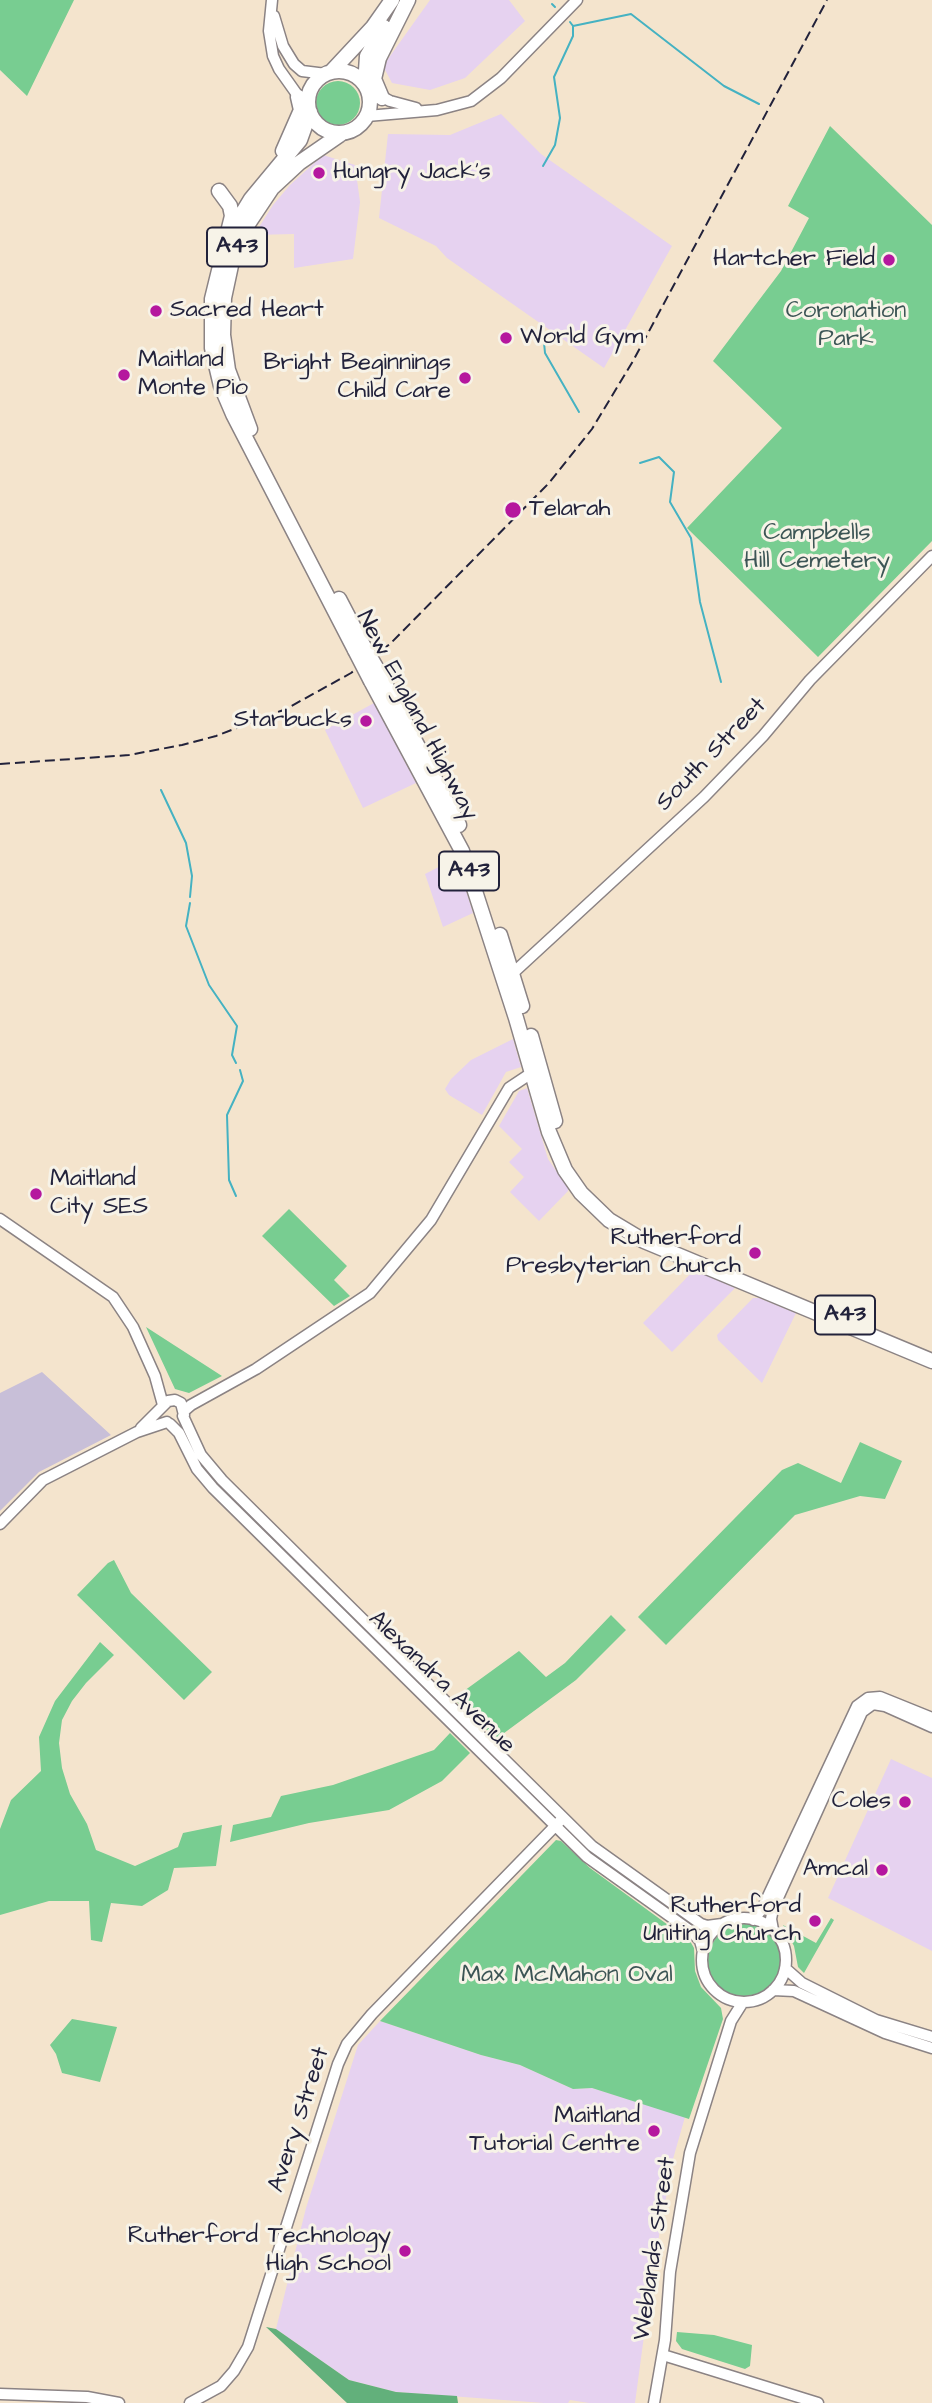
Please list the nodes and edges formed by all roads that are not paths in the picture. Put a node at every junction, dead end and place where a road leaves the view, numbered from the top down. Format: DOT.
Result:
graph roads {
  1 [pos="392,0"];
  2 [pos="405,0"];
  3 [pos="577,0"];
  4 [pos="272,5"];
  5 [pos="329,73"];
  6 [pos="366,87"];
  7 [pos="298,97"];
  8 [pos="382,98"];
  9 [pos="310,110"];
  10 [pos="437,110"];
  11 [pos="367,116"];
  12 [pos="341,134"];
  13 [pos="263,186"];
  14 [pos="219,191"];
  15 [pos="224,250"];
  16 [pos="932,556"];
  17 [pos="359,647"];
  18 [pos="375,677"];
  19 [pos="512,974"];
  20 [pos="538,1060"];
  21 [pos="532,1075"];
  22 [pos="0,1219"];
  23 [pos="932,1351"];
  24 [pos="932,1360"];
  25 [pos="155,1376"];
  26 [pos="162,1407"];
  27 [pos="180,1407"];
  28 [pos="169,1423"];
  29 [pos="136,1432"];
  30 [pos="0,1524"];
  31 [pos="870,1701"];
  32 [pos="932,1718"];
  33 [pos="932,1727"];
  34 [pos="560,1822"];
  35 [pos="753,1920"];
  36 [pos="722,1924"];
  37 [pos="773,1930"];
  38 [pos="704,1951"];
  39 [pos="785,1968"];
  40 [pos="774,1990"];
  41 [pos="727,1999"];
  42 [pos="743,2002"];
  43 [pos="731,2021"];
  44 [pos="932,2037"];
  45 [pos="932,2048"];
  46 [pos="663,2355"];
  47 [pos="0,2394"];
  48 [pos="119,2403"];
  49 [pos="190,2403"];
  50 [pos="654,2403"];
  51 [pos="818,2403"];
  1 -- 5 [label="highway, A43"];
  2 -- 6 [label="highway"];
  2 -- 8 [label="highway"];
  3 -- 10 [label="street"];
  4 -- 5 [label="street"];
  4 -- 7 [label="street"];
  5 -- 6 [label="highway"];
  5 -- 9 [label="highway, A43"];
  6 -- 8 [label="street"];
  6 -- 11 [label="highway"];
  7 -- 9 [label="street"];
  7 -- 13 [label="highway"];
  8 -- 10 [label="street"];
  9 -- 12 [label="highway"];
  9 -- 13 [label="highway, New England Highway / A43"];
  10 -- 11 [label="street"];
  11 -- 12 [label="highway, A43"];
  12 -- 17 [label="highway, New England Highway / A43"];
  13 -- 15 [label="highway, New England Highway / A43"];
  14 -- 15 [label="highway"];
  15 -- 17 [label="highway, New England Highway / A43"];
  16 -- 19 [label="street, South Street"];
  17 -- 18 [label="highway, New England Highway / A43, bridge"];
  18 -- 19 [label="highway, New England Highway / A43"];
  18 -- 21 [label="highway, New England Highway / A43"];
  19 -- 20 [label="highway, New England Highway / A43"];
  20 -- 21 [label="street"];
  20 -- 23 [label="highway, New England Highway / A43"];
  21 -- 24 [label="highway, New England Highway / A43"];
  21 -- 27 [label="street"];
  22 -- 25 [label="street"];
  25 -- 26 [label="street"];
  25 -- 27 [label="street, Alexandra Avenue"];
  26 -- 27 [label="street"];
  26 -- 28 [label="street"];
  26 -- 29 [label="street"];
  27 -- 28 [label="street"];
  27 -- 34 [label="street, Alexandra Avenue"];
  28 -- 29 [label="street"];
  28 -- 34 [label="street, Alexandra Avenue"];
  29 -- 30 [label="street"];
  31 -- 32 [label="street"];
  31 -- 33 [label="street"];
  31 -- 35 [label="street"];
  31 -- 37 [label="street"];
  34 -- 36 [label="street, Alexandra Avenue"];
  34 -- 38 [label="street, Alexandra Avenue"];
  34 -- 49 [label="street, Avery Street"];
  35 -- 36 [label="street"];
  35 -- 37 [label="street"];
  36 -- 38 [label="street"];
  37 -- 39 [label="street"];
  38 -- 41 [label="street"];
  39 -- 40 [label="street"];
  39 -- 44 [label="street"];
  40 -- 42 [label="street"];
  40 -- 45 [label="street"];
  41 -- 42 [label="street"];
  41 -- 43 [label="street, Weblands Street"];
  42 -- 43 [label="street, Weblands Street"];
  43 -- 46 [label="street, Weblands Street"];
  46 -- 50 [label="street, Weblands Street"];
  46 -- 51 [label="street"];
  47 -- 48 [label="street"];
}
